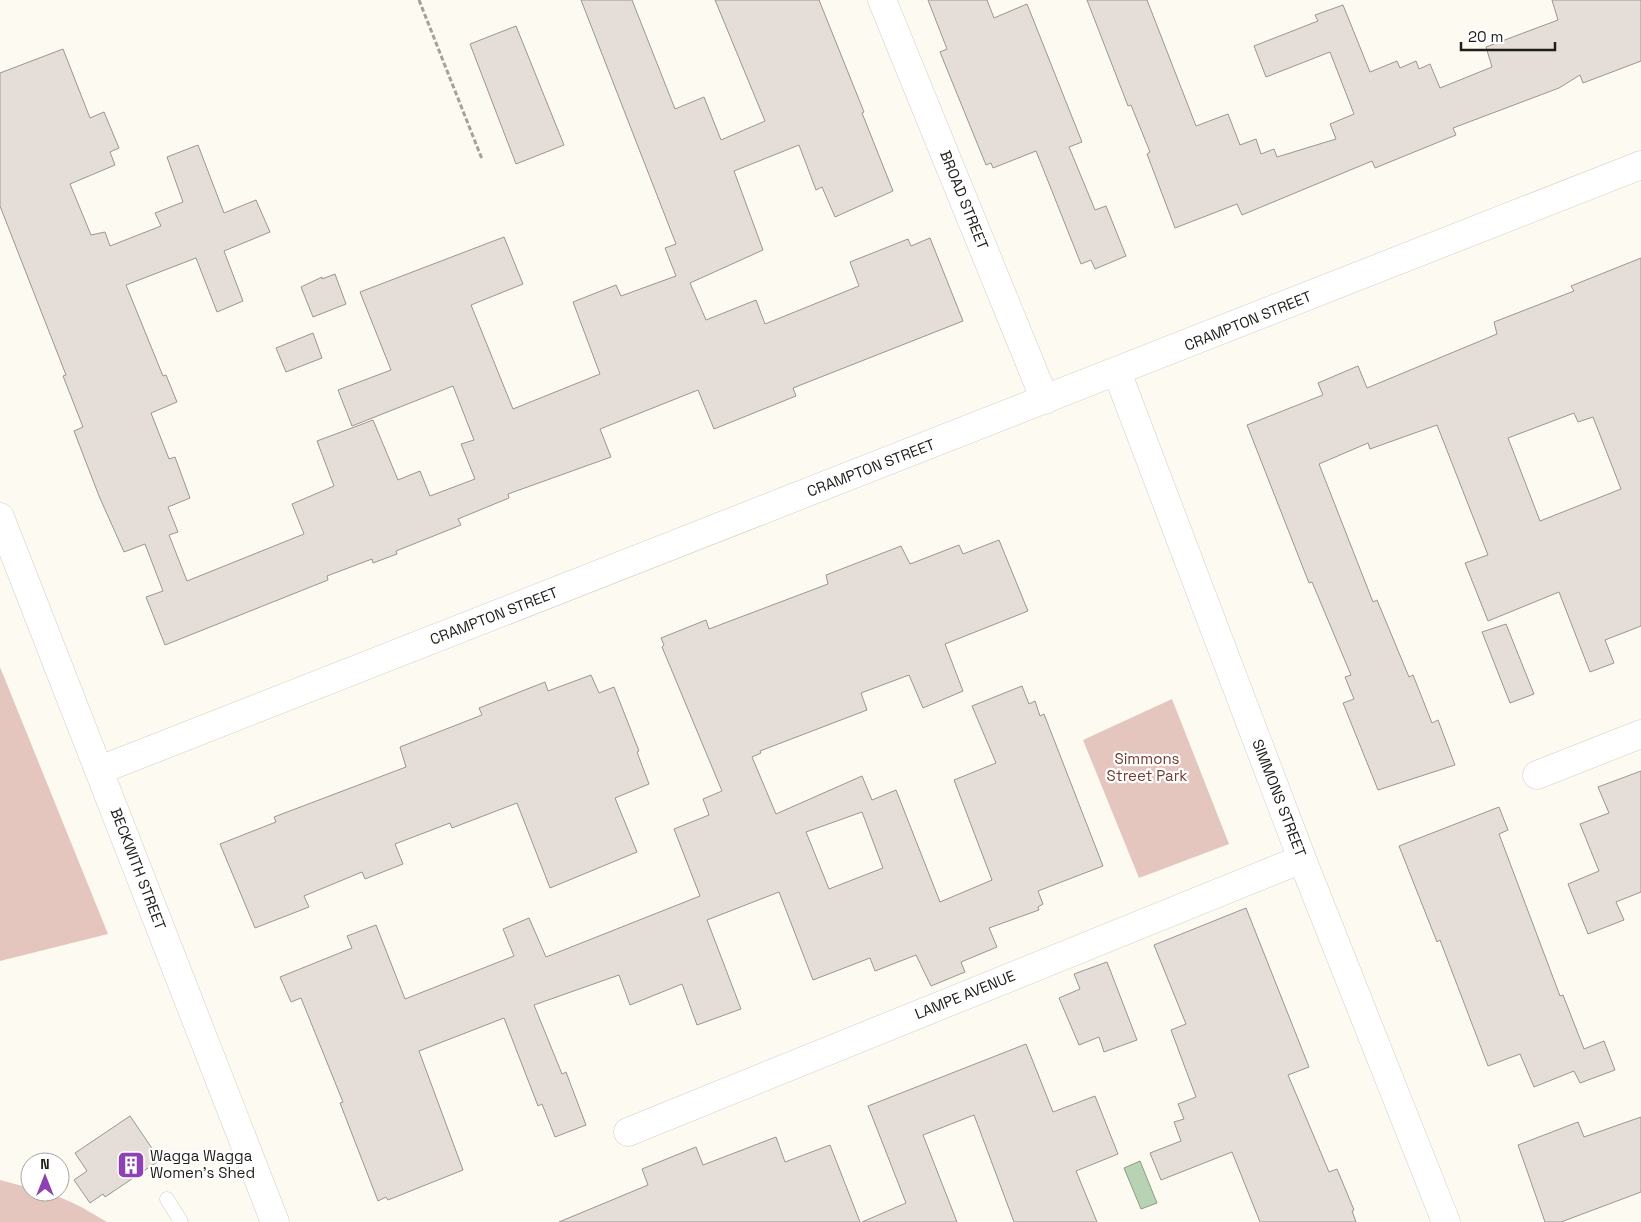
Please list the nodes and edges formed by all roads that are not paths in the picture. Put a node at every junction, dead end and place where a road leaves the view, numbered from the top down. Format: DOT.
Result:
graph roads {
  1 [pos="882,0"];
  2 [pos="1641,165"];
  3 [pos="1117,372"];
  4 [pos="1045,400"];
  5 [pos="0,517"];
  6 [pos="1641,734"];
  7 [pos="100,770"];
  8 [pos="1537,774"];
  9 [pos="1302,859"];
  10 [pos="628,1132"];
  11 [pos="166,1200"];
  12 [pos="181,1222"];
  13 [pos="275,1222"];
  14 [pos="1446,1222"];
  1 -- 4 [label="street, BROAD STREET"];
  2 -- 3 [label="street, CRAMPTON STREET"];
  3 -- 4 [label="street, CRAMPTON STREET"];
  3 -- 9 [label="street, SIMMONS STREET"];
  4 -- 7 [label="street, CRAMPTON STREET"];
  5 -- 7 [label="street, BECKWITH STREET"];
  6 -- 8 [label="street"];
  7 -- 13 [label="street, BECKWITH STREET"];
  9 -- 10 [label="street, LAMPE AVENUE"];
  9 -- 14 [label="street, SIMMONS STREET"];
  11 -- 12 [label="lane"];
}
